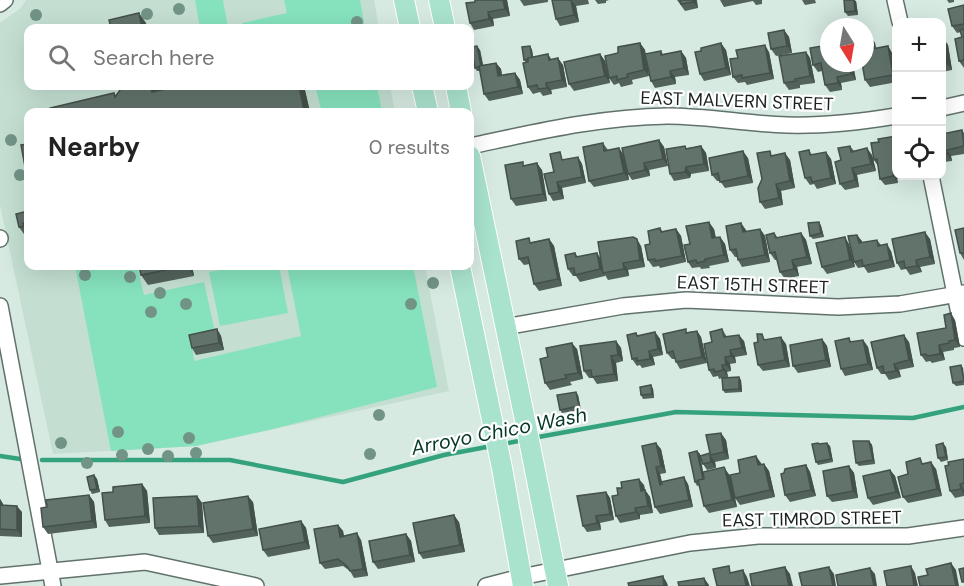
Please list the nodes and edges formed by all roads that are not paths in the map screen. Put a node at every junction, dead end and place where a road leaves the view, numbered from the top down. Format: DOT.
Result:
graph roads {
  1 [pos="5,0"];
  2 [pos="404,0"];
  3 [pos="439,0"];
  4 [pos="895,0"];
  5 [pos="0,4"];
  6 [pos="899,18"];
  7 [pos="409,24"];
  8 [pos="444,24"];
  9 [pos="423,90"];
  10 [pos="457,90"];
  11 [pos="964,103"];
  12 [pos="946,107"];
  13 [pos="427,108"];
  14 [pos="460,108"];
  15 [pos="892,117"];
  16 [pos="474,145"];
  17 [pos="474,176"];
  18 [pos="932,180"];
  19 [pos="461,270"];
  20 [pos="960,294"];
  21 [pos="0,306"];
  22 [pos="2,327"];
  23 [pos="505,327"];
  24 [pos="964,338"];
  25 [pos="964,528"];
  26 [pos="0,576"];
  27 [pos="556,578"];
  28 [pos="51,579"];
  29 [pos="522,582"];
  30 [pos="256,586"];
  31 [pos="486,586"];
  1 -- 5 [label="street"];
  2 -- 7 [label="main road"];
  3 -- 8 [label="main road"];
  4 -- 6 [label="street"];
  9 -- 13 [label="main road"];
  10 -- 14 [label="main road"];
  11 -- 12 [label="street"];
  15 -- 16 [label="street, EAST MALVERN STREET"];
  17 -- 23 [label="main road"];
  18 -- 20 [label="street"];
  19 -- 29 [label="main road"];
  20 -- 23 [label="street, EAST 15TH STREET"];
  20 -- 24 [label="street"];
  21 -- 22 [label="street"];
  22 -- 28 [label="street"];
  23 -- 27 [label="main road"];
  25 -- 27 [label="street, EAST TIMROD STREET"];
  26 -- 28 [label="street"];
  27 -- 29 [label="street, EAST TIMROD STREET"];
  28 -- 30 [label="street"];
  29 -- 31 [label="street, EAST TIMROD STREET"];
}
